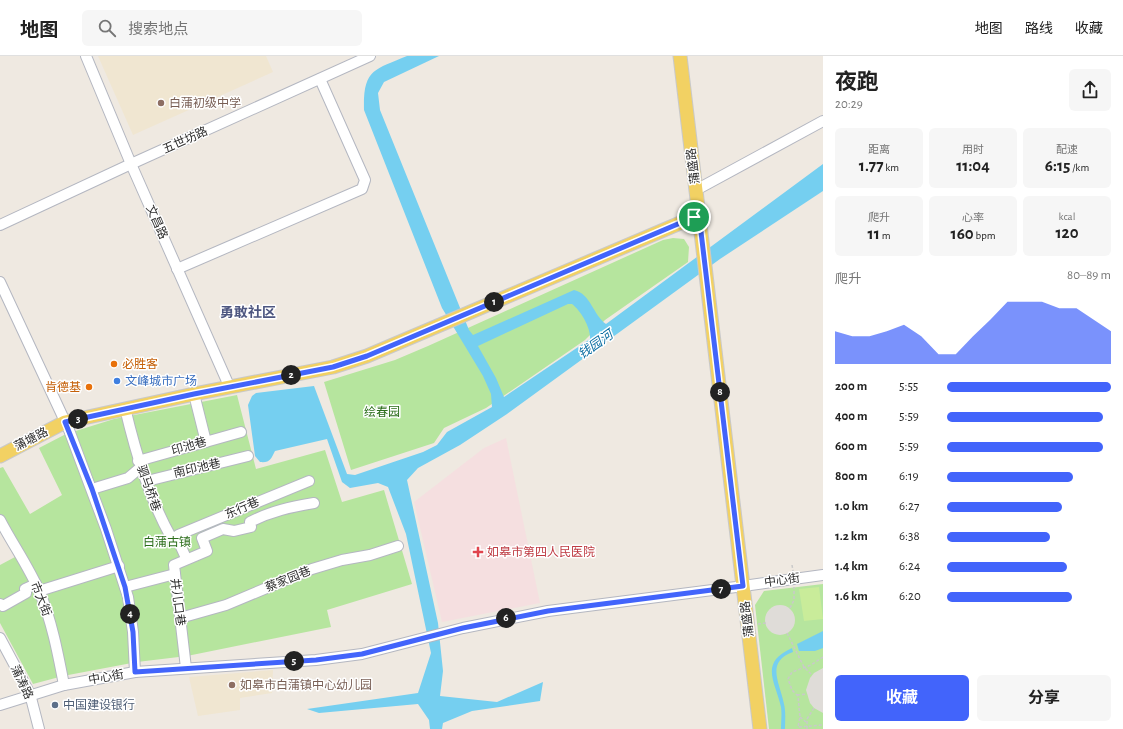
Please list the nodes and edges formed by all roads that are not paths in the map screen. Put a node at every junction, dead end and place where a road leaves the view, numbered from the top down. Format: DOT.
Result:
graph roads {
  1 [pos="86,56"];
  2 [pos="370,56"];
  3 [pos="674,56"];
  4 [pos="680,56"];
  5 [pos="320,79"];
  6 [pos="823,121"];
  7 [pos="131,164"];
  8 [pos="696,190"];
  9 [pos="696,216"];
  10 [pos="0,225"];
  11 [pos="177,269"];
  12 [pos="0,282"];
  13 [pos="230,388"];
  14 [pos="194,394"];
  15 [pos="125,408"];
  16 [pos="65,422"];
  17 [pos="241,432"];
  18 [pos="206,442"];
  19 [pos="0,456"];
  20 [pos="248,456"];
  21 [pos="140,464"];
  22 [pos="147,481"];
  23 [pos="309,481"];
  24 [pos="92,489"];
  25 [pos="314,503"];
  26 [pos="0,520"];
  27 [pos="177,538"];
  28 [pos="398,546"];
  29 [pos="186,558"];
  30 [pos="119,566"];
  31 [pos="175,574"];
  32 [pos="823,575"];
  33 [pos="125,587"];
  34 [pos="739,587"];
  35 [pos="38,588"];
  36 [pos="0,604"];
  37 [pos="180,618"];
  38 [pos="0,638"];
  39 [pos="186,668"];
  40 [pos="135,672"];
  41 [pos="64,684"];
  42 [pos="30,694"];
  43 [pos="0,705"];
  44 [pos="39,729"];
  45 [pos="752,729"];
  46 [pos="760,729"];
  1 -- 7 [label="street, 文昌路"];
  2 -- 5 [label="street, 五世坊路"];
  3 -- 9 [label="main road, 蒲盛路"];
  4 -- 8 [label="main road, 蒲盛路"];
  5 -- 7 [label="street, 五世坊路"];
  5 -- 11 [label="street"];
  6 -- 8 [label="street"];
  7 -- 10 [label="street, 五世坊路"];
  7 -- 11 [label="street, 文昌路"];
  8 -- 9 [label="main road, 蒲盛路"];
  9 -- 13 [label="main road, 蒲塘路"];
  9 -- 34 [label="main road, 蒲盛路"];
  11 -- 13 [label="street, 文昌路"];
  12 -- 16 [label="street"];
  13 -- 14 [label="main road, 蒲塘路"];
  14 -- 15 [label="main road, 蒲塘路"];
  14 -- 18 [label="street"];
  15 -- 16 [label="main road, 蒲塘路"];
  15 -- 21 [label="street, 驷马桥巷"];
  16 -- 19 [label="main road, 蒲塘路"];
  16 -- 24 [label="street"];
  17 -- 18 [label="street, 印池巷"];
  18 -- 21 [label="street, 印池巷"];
  20 -- 22 [label="street, 南印池巷"];
  21 -- 22 [label="street, 驷马桥巷"];
  21 -- 24 [label="street"];
  22 -- 27 [label="street, 驷马桥巷"];
  23 -- 27 [label="street, 东行巷"];
  24 -- 30 [label="street"];
  25 -- 29 [label="street"];
  26 -- 35 [label="street, 市大街"];
  27 -- 29 [label="street, 驷马桥巷"];
  28 -- 37 [label="street, 蔡家园巷"];
  29 -- 31 [label="street, 井儿口巷"];
  30 -- 33 [label="street"];
  30 -- 35 [label="street"];
  31 -- 33 [label="street"];
  31 -- 37 [label="street, 井儿口巷"];
  32 -- 34 [label="street, 中心街"];
  33 -- 40 [label="street"];
  34 -- 39 [label="street, 中心街"];
  34 -- 45 [label="main road, 蒲盛路"];
  34 -- 46 [label="main road, 蒲盛路"];
  35 -- 36 [label="street"];
  35 -- 41 [label="street, 市大街"];
  37 -- 39 [label="street, 井儿口巷"];
  38 -- 42 [label="street, 蒲涛路"];
  39 -- 40 [label="street, 中心街"];
  40 -- 41 [label="street, 中心街"];
  41 -- 42 [label="street, 中心街"];
  42 -- 43 [label="street, 中心街"];
  42 -- 44 [label="street, 蒲涛路"];
}
